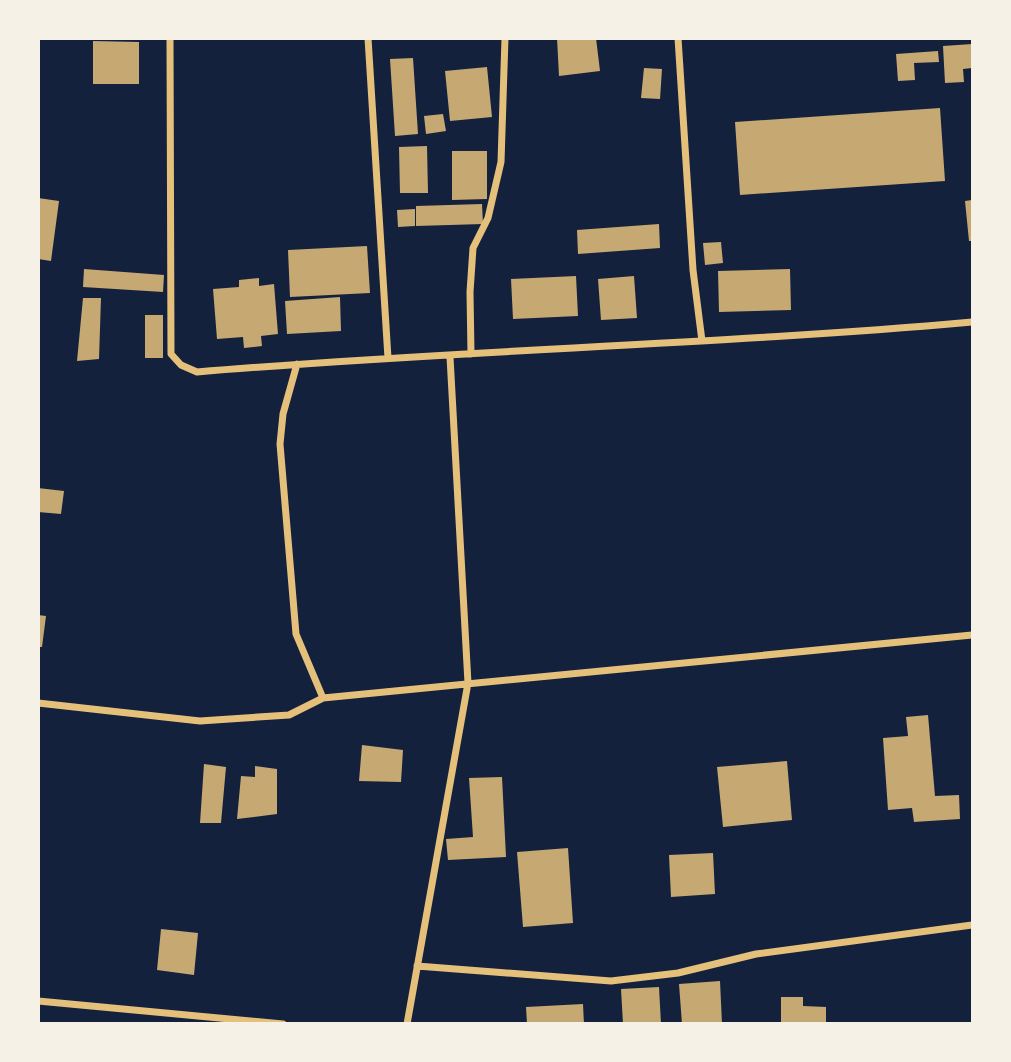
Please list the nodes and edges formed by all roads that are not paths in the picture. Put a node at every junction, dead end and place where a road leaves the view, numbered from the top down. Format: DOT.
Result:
graph roads {
  1 [pos="170,38"];
  2 [pos="368,38"];
  3 [pos="505,38"];
  4 [pos="678,38"];
  5 [pos="972,322"];
  6 [pos="702,341"];
  7 [pos="471,354"];
  8 [pos="450,357"];
  9 [pos="388,358"];
  10 [pos="297,364"];
  11 [pos="972,635"];
  12 [pos="468,683"];
  13 [pos="323,698"];
  14 [pos="38,703"];
  15 [pos="972,925"];
  16 [pos="417,966"];
  17 [pos="38,1001"];
  18 [pos="283,1024"];
  19 [pos="407,1024"];
  1 -- 10 [label="street"];
  2 -- 9 [label="street"];
  3 -- 7 [label="street"];
  4 -- 6 [label="street"];
  5 -- 6 [label="street"];
  6 -- 7 [label="street"];
  7 -- 8 [label="street"];
  8 -- 9 [label="street"];
  8 -- 12 [label="street"];
  9 -- 10 [label="street"];
  10 -- 13 [label="street"];
  11 -- 12 [label="street"];
  12 -- 13 [label="street"];
  12 -- 16 [label="street"];
  13 -- 14 [label="street"];
  15 -- 16 [label="street"];
  16 -- 19 [label="street"];
  17 -- 18 [label="street"];
}
